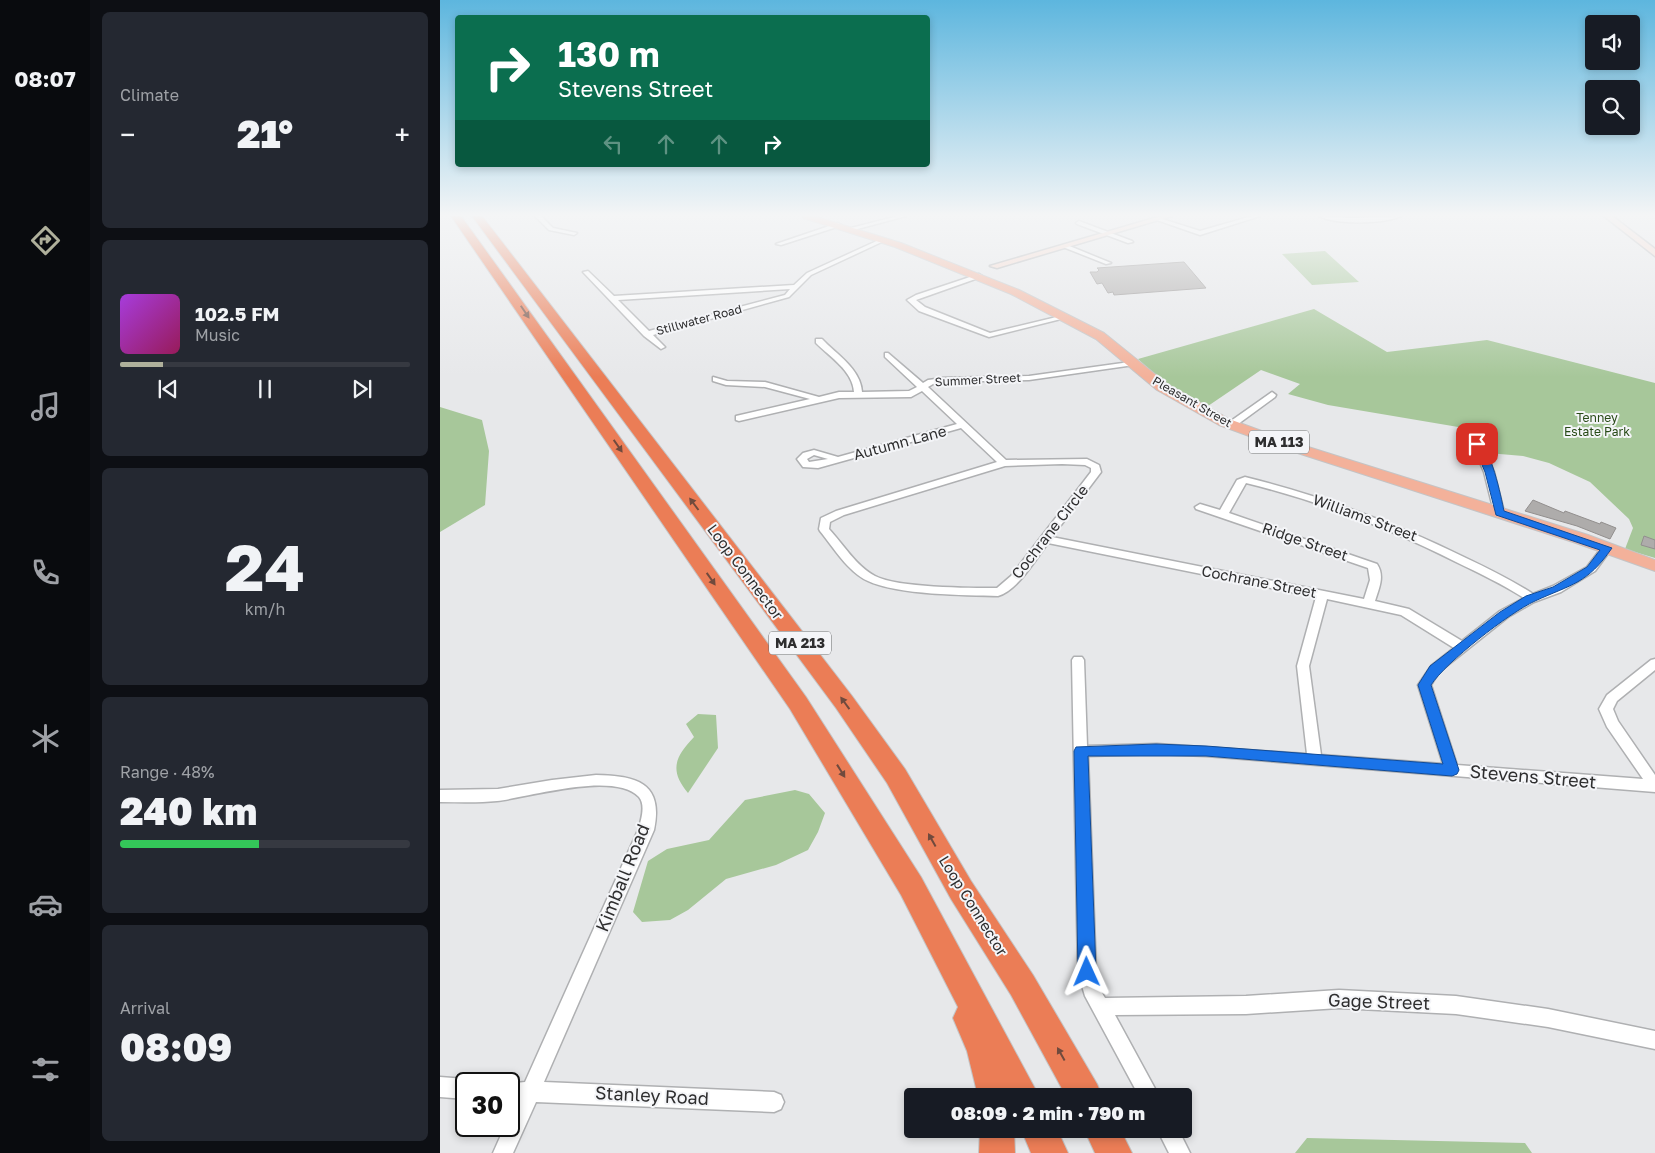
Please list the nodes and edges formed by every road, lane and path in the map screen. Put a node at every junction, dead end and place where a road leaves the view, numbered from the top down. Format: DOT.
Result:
graph roads {
  1 [pos="494,270"];
  2 [pos="518,270"];
  3 [pos="818,270"];
  4 [pos="963,270"];
  5 [pos="973,270"];
  6 [pos="989,270"];
  7 [pos="966,271"];
  8 [pos="586,272"];
  9 [pos="980,276"];
  10 [pos="796,287"];
  11 [pos="612,298"];
  12 [pos="1065,317"];
  13 [pos="647,334"];
  14 [pos="819,341"];
  15 [pos="661,347"];
  16 [pos="888,355"];
  17 [pos="1134,363"];
  18 [pos="716,379"];
  19 [pos="922,387"];
  20 [pos="858,395"];
  21 [pos="1272,395"];
  22 [pos="817,399"];
  23 [pos="739,418"];
  24 [pos="1231,424"];
  25 [pos="963,425"];
  26 [pos="1471,430"];
  27 [pos="837,460"];
  28 [pos="1004,463"];
  29 [pos="1200,507"];
  30 [pos="1499,512"];
  31 [pos="1223,514"];
  32 [pos="1045,539"];
  33 [pos="1606,548"];
  34 [pos="1647,561"];
  35 [pos="1655,566"];
  36 [pos="1322,594"];
  37 [pos="1532,598"];
  38 [pos="1368,603"];
  39 [pos="1463,648"];
  40 [pos="1078,660"];
  41 [pos="1655,663"];
  42 [pos="1081,751"];
  43 [pos="1315,759"];
  44 [pos="1452,770"];
  45 [pos="1655,786"];
  46 [pos="440,796"];
  47 [pos="912,886"];
  48 [pos="1100,1007"];
  49 [pos="1655,1040"];
  50 [pos="440,1087"];
  51 [pos="455,1088"];
  52 [pos="993,1088"];
  53 [pos="1018,1088"];
  54 [pos="1080,1088"];
  55 [pos="1145,1088"];
  56 [pos="520,1092"];
  57 [pos="530,1092"];
  58 [pos="774,1102"];
  59 [pos="997,1138"];
  60 [pos="1042,1138"];
  61 [pos="1106,1138"];
  62 [pos="1172,1138"];
  63 [pos="503,1153"];
  64 [pos="997,1153"];
  65 [pos="1050,1153"];
  66 [pos="1114,1153"];
  67 [pos="1180,1153"];
  1 -- 47 [label="highway, Loop Connector / MA 213, one-way"];
  54 -- 2 [label="highway, Loop Connector / MA 213, one-way"];
  3 -- 10 [label="street, Stillwater Road"];
  4 -- 7 [label="main road, Pleasant Street / MA 113"];
  5 -- 7 [label="main road"];
  6 -- 9 [label="main road"];
  7 -- 9 [label="main road, Pleasant Street / MA 113"];
  8 -- 11 [label="street"];
  9 -- 12 [label="main road, Pleasant Street / MA 113"];
  9 -- 12 [label="street"];
  10 -- 11 [label="street"];
  10 -- 13 [label="street, Stillwater Road"];
  11 -- 13 [label="street"];
  12 -- 17 [label="main road, Pleasant Street / MA 113"];
  13 -- 15 [label="street"];
  14 -- 20 [label="street"];
  16 -- 19 [label="street"];
  17 -- 19 [label="street, Summer Street"];
  17 -- 24 [label="main road, Pleasant Street / MA 113"];
  18 -- 22 [label="street"];
  19 -- 20 [label="street, Summer Street"];
  19 -- 25 [label="street"];
  20 -- 22 [label="street, Summer Street"];
  21 -- 24 [label="street"];
  22 -- 23 [label="street, Summer Street"];
  24 -- 30 [label="main road, Pleasant Street / MA 113"];
  25 -- 27 [label="street, Autumn Lane"];
  25 -- 28 [label="street"];
  26 -- 30 [label="street"];
  28 -- 32 [label="street, Cochrane Circle"];
  28 -- 32 [label="street, Cochrane Circle"];
  29 -- 31 [label="street, Ridge Street"];
  30 -- 33 [label="main road, Pleasant Street / MA 113"];
  31 -- 37 [label="street, Williams Street"];
  31 -- 38 [label="street, Ridge Street"];
  32 -- 36 [label="street, Cochrane Street"];
  33 -- 34 [label="main road, Pleasant Street / MA 113"];
  33 -- 37 [label="street"];
  34 -- 35 [label="main road, Pleasant Street / MA 113"];
  36 -- 38 [label="street, Cochrane Street"];
  36 -- 43 [label="street"];
  37 -- 39 [label="street"];
  38 -- 39 [label="street, Cochrane Street"];
  39 -- 44 [label="street"];
  40 -- 42 [label="street"];
  41 -- 45 [label="street"];
  42 -- 43 [label="street, Stevens Street"];
  42 -- 48 [label="street"];
  43 -- 44 [label="street, Stevens Street"];
  44 -- 45 [label="street, Stevens Street"];
  46 -- 57 [label="street, Kimball Road"];
  47 -- 52 [label="highway"];
  47 -- 53 [label="highway, Loop Connector / MA 213"];
  48 -- 49 [label="street, Gage Street"];
  48 -- 55 [label="street"];
  50 -- 51 [label="street"];
  56 -- 57 [label="street, Stanley Road"];
  57 -- 58 [label="street, Stanley Road"];
  57 -- 63 [label="street, Kimball Road"];
  59 -- 64 [label="highway"];
  60 -- 65 [label="highway"];
  61 -- 66 [label="highway"];
  62 -- 67 [label="street"];
}
